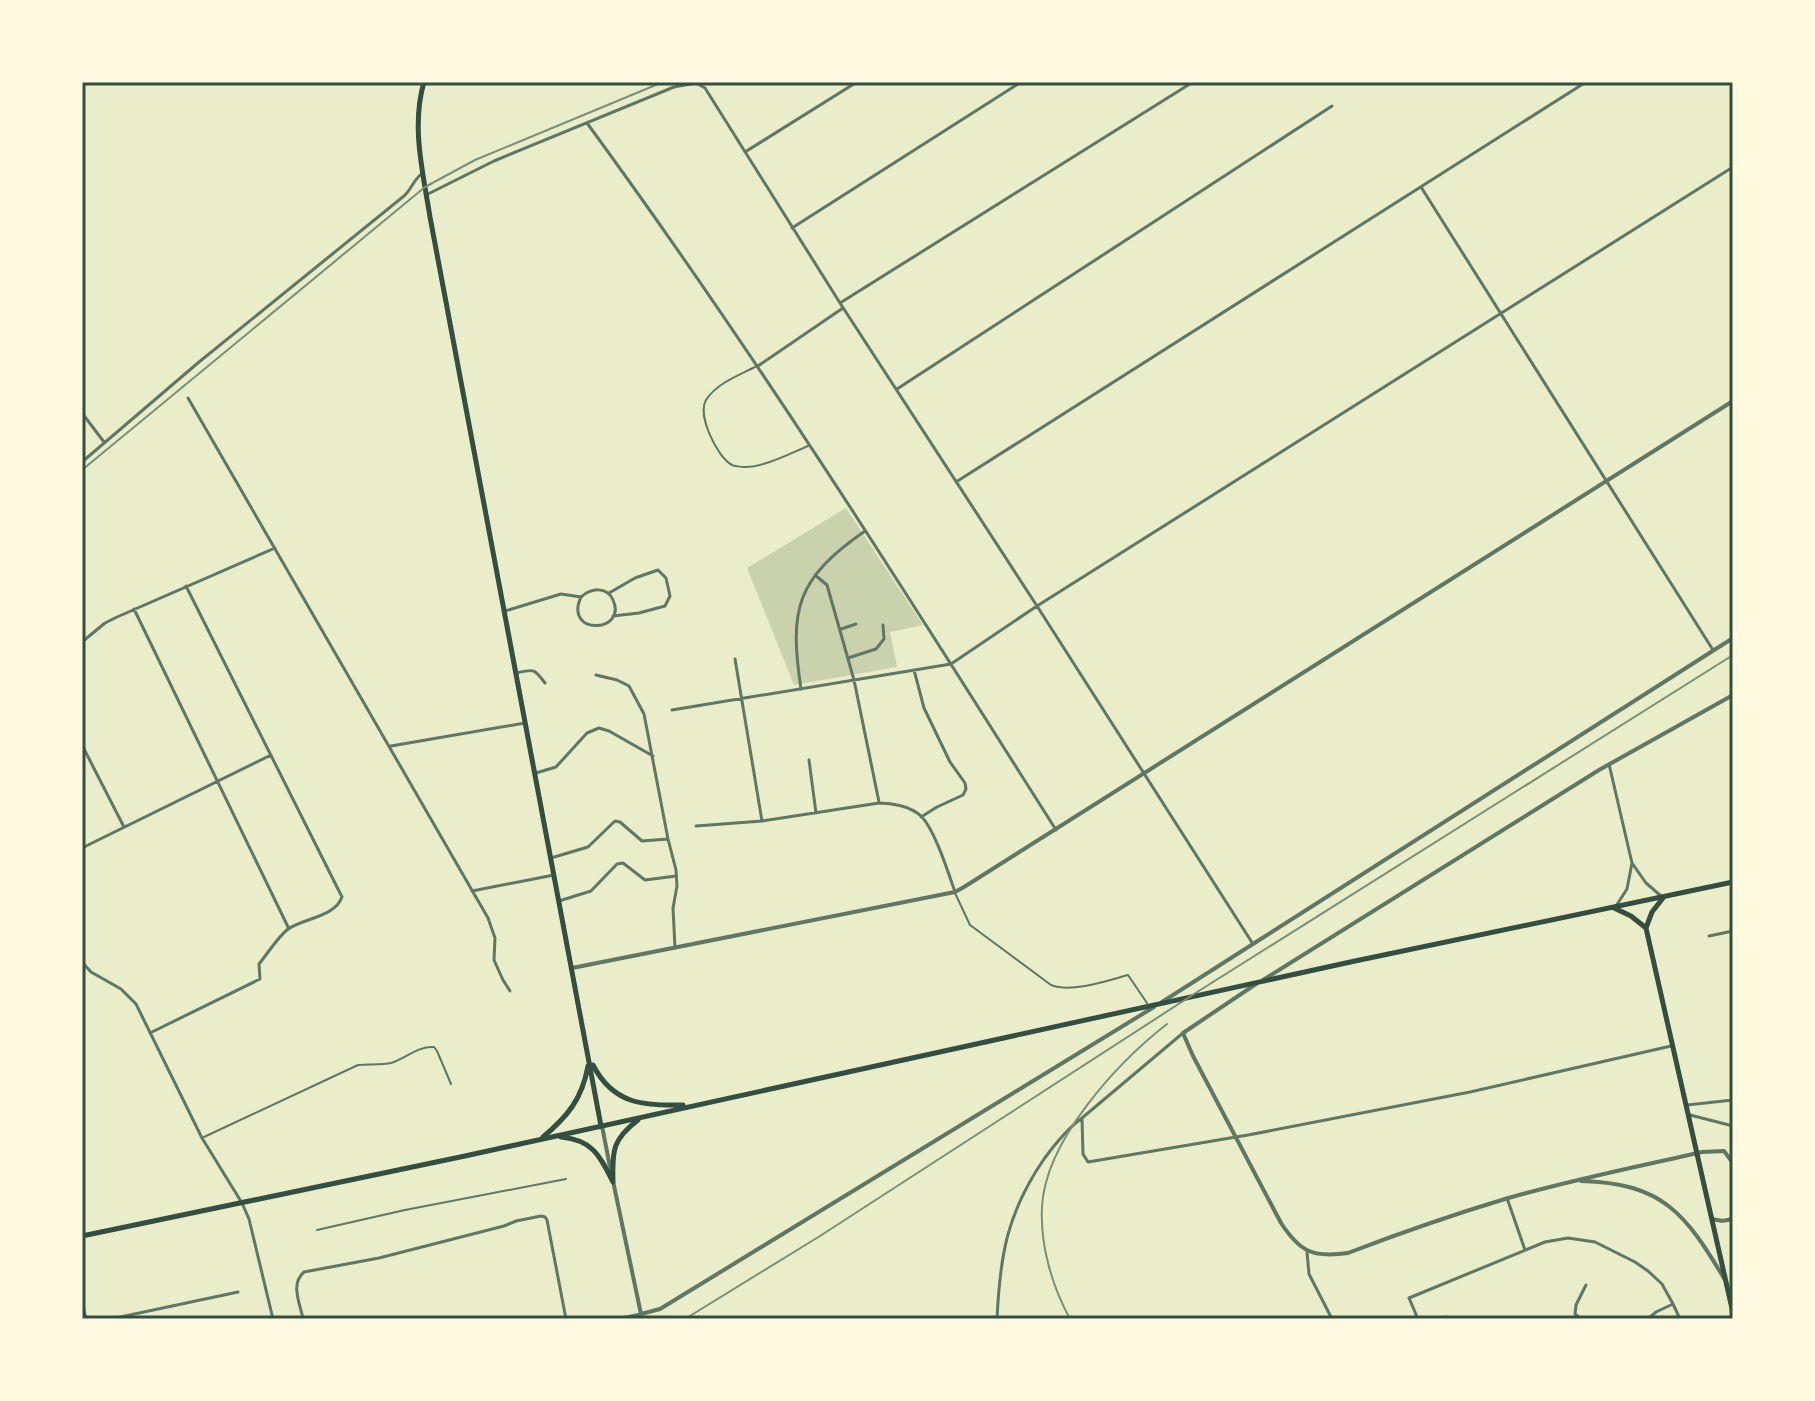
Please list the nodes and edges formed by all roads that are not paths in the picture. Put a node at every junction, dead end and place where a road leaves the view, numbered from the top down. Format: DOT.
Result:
graph roads {
  1 [pos="424,82"];
  2 [pos="857,82"];
  3 [pos="1021,82"];
  4 [pos="1193,82"];
  5 [pos="1586,82"];
  6 [pos="696,83"];
  7 [pos="1332,106"];
  8 [pos="587,123"];
  9 [pos="744,152"];
  10 [pos="1733,167"];
  11 [pos="423,173"];
  12 [pos="1421,187"];
  13 [pos="426,195"];
  14 [pos="792,228"];
  15 [pos="841,306"];
  16 [pos="1501,313"];
  17 [pos="758,366"];
  18 [pos="897,389"];
  19 [pos="188,398"];
  20 [pos="1733,401"];
  21 [pos="82,413"];
  22 [pos="105,443"];
  23 [pos="810,446"];
  24 [pos="82,462"];
  25 [pos="1608,481"];
  26 [pos="956,482"];
  27 [pos="865,531"];
  28 [pos="276,548"];
  29 [pos="815,575"];
  30 [pos="186,586"];
  31 [pos="608,593"];
  32 [pos="581,597"];
  33 [pos="1037,606"];
  34 [pos="134,609"];
  35 [pos="504,611"];
  36 [pos="613,616"];
  37 [pos="856,624"];
  38 [pos="883,625"];
  39 [pos="840,629"];
  40 [pos="1733,638"];
  41 [pos="82,642"];
  42 [pos="1713,650"];
  43 [pos="735,659"];
  44 [pos="848,659"];
  45 [pos="951,664"];
  46 [pos="914,670"];
  47 [pos="516,673"];
  48 [pos="596,675"];
  49 [pos="854,680"];
  50 [pos="545,683"];
  51 [pos="801,689"];
  52 [pos="1733,695"];
  53 [pos="740,699"];
  54 [pos="672,710"];
  55 [pos="525,723"];
  56 [pos="82,745"];
  57 [pos="390,746"];
  58 [pos="271,755"];
  59 [pos="653,756"];
  60 [pos="809,760"];
  61 [pos="1609,764"];
  62 [pos="535,773"];
  63 [pos="1143,774"];
  64 [pos="219,781"];
  65 [pos="879,803"];
  66 [pos="816,813"];
  67 [pos="921,817"];
  68 [pos="762,821"];
  69 [pos="696,826"];
  70 [pos="124,827"];
  71 [pos="1056,830"];
  72 [pos="668,839"];
  73 [pos="82,848"];
  74 [pos="551,858"];
  75 [pos="1632,863"];
  76 [pos="554,875"];
  77 [pos="677,876"];
  78 [pos="1733,882"];
  79 [pos="472,891"];
  80 [pos="955,892"];
  81 [pos="1663,898"];
  82 [pos="559,901"];
  83 [pos="1614,908"];
  84 [pos="1646,928"];
  85 [pos="289,929"];
  86 [pos="1733,931"];
  87 [pos="1709,936"];
  88 [pos="1253,944"];
  89 [pos="675,948"];
  90 [pos="82,962"];
  91 [pos="572,968"];
  92 [pos="510,991"];
  93 [pos="1152,1008"];
  94 [pos="150,1033"];
  95 [pos="1183,1033"];
  96 [pos="1673,1046"];
  97 [pos="589,1058"];
  98 [pos="451,1084"];
  99 [pos="1733,1100"];
  100 [pos="696,1105"];
  101 [pos="1687,1105"];
  102 [pos="1689,1115"];
  103 [pos="642,1117"];
  104 [pos="1082,1118"];
  105 [pos="601,1126"];
  106 [pos="1733,1126"];
  107 [pos="552,1136"];
  108 [pos="1236,1137"];
  109 [pos="202,1138"];
  110 [pos="539,1139"];
  111 [pos="1724,1151"];
  112 [pos="1733,1151"];
  113 [pos="1733,1163"];
  114 [pos="566,1179"];
  115 [pos="1574,1181"];
  116 [pos="613,1182"];
  117 [pos="1507,1198"];
  118 [pos="242,1203"];
  119 [pos="1733,1218"];
  120 [pos="1711,1219"];
  121 [pos="317,1230"];
  122 [pos="82,1236"];
  123 [pos="1525,1250"];
  124 [pos="1307,1252"];
  125 [pos="1726,1283"];
  126 [pos="1586,1285"];
  127 [pos="238,1292"];
  128 [pos="82,1301"];
  129 [pos="1673,1304"];
  130 [pos="1733,1313"];
  131 [pos="641,1314"];
  132 [pos="1446,1317"];
  133 [pos="86,1319"];
  134 [pos="111,1319"];
  135 [pos="273,1319"];
  136 [pos="303,1319"];
  137 [pos="566,1319"];
  138 [pos="616,1319"];
  139 [pos="997,1319"];
  140 [pos="1332,1319"];
  141 [pos="1418,1319"];
  142 [pos="1441,1319"];
  143 [pos="1581,1319"];
  144 [pos="1648,1319"];
  145 [pos="1680,1319"];
  1 -- 11 [label="main road"];
  2 -- 9 [label="street"];
  3 -- 14 [label="street"];
  4 -- 15 [label="street"];
  5 -- 12 [label="street"];
  6 -- 8 [label="street"];
  6 -- 9 [label="street"];
  7 -- 18 [label="street"];
  8 -- 13 [label="street"];
  8 -- 17 [label="street"];
  9 -- 14 [label="street"];
  10 -- 16 [label="street"];
  11 -- 13 [label="main road"];
  11 -- 22 [label="street"];
  12 -- 16 [label="street"];
  12 -- 26 [label="street"];
  13 -- 35 [label="main road"];
  14 -- 15 [label="street"];
  15 -- 17 [label="street"];
  15 -- 18 [label="street"];
  16 -- 25 [label="street"];
  16 -- 33 [label="street"];
  17 -- 23 [label="street"];
  17 -- 23 [label="lane"];
  18 -- 26 [label="street"];
  19 -- 28 [label="street"];
  20 -- 25 [label="street"];
  21 -- 22 [label="street"];
  22 -- 24 [label="street"];
  23 -- 27 [label="street"];
  25 -- 42 [label="street"];
  25 -- 63 [label="street"];
  26 -- 33 [label="street"];
  27 -- 29 [label="street"];
  27 -- 45 [label="street"];
  28 -- 30 [label="street"];
  28 -- 57 [label="street"];
  29 -- 39 [label="street"];
  29 -- 51 [label="street"];
  30 -- 34 [label="street"];
  30 -- 58 [label="street"];
  31 -- 32 [label="street"];
  31 -- 36 [label="street"];
  31 -- 36 [label="street"];
  32 -- 35 [label="street"];
  32 -- 36 [label="street"];
  33 -- 45 [label="street"];
  33 -- 63 [label="street"];
  34 -- 41 [label="street"];
  34 -- 64 [label="street"];
  35 -- 47 [label="main road"];
  37 -- 39 [label="street"];
  38 -- 44 [label="street"];
  39 -- 44 [label="street"];
  40 -- 42 [label="street"];
  42 -- 88 [label="street"];
  43 -- 53 [label="street"];
  44 -- 49 [label="street"];
  45 -- 46 [label="street"];
  45 -- 71 [label="street"];
  46 -- 49 [label="street"];
  46 -- 67 [label="street"];
  47 -- 50 [label="street"];
  47 -- 55 [label="main road"];
  48 -- 59 [label="street"];
  49 -- 51 [label="street"];
  49 -- 65 [label="street"];
  51 -- 53 [label="street"];
  52 -- 61 [label="street"];
  53 -- 54 [label="street"];
  53 -- 68 [label="street"];
  55 -- 57 [label="street"];
  55 -- 62 [label="main road"];
  56 -- 70 [label="street"];
  57 -- 79 [label="street"];
  58 -- 64 [label="street"];
  58 -- 85 [label="street"];
  59 -- 62 [label="street"];
  59 -- 72 [label="street"];
  60 -- 66 [label="street"];
  61 -- 75 [label="street"];
  61 -- 95 [label="street"];
  62 -- 74 [label="main road"];
  63 -- 71 [label="street"];
  63 -- 88 [label="street"];
  64 -- 70 [label="street"];
  64 -- 85 [label="street"];
  65 -- 66 [label="street"];
  65 -- 67 [label="street"];
  66 -- 68 [label="street"];
  67 -- 80 [label="street"];
  68 -- 69 [label="street"];
  70 -- 73 [label="street"];
  71 -- 80 [label="street"];
  72 -- 74 [label="street"];
  72 -- 77 [label="street"];
  74 -- 76 [label="main road"];
  75 -- 81 [label="street"];
  75 -- 83 [label="street"];
  76 -- 79 [label="street"];
  76 -- 82 [label="main road"];
  77 -- 82 [label="street"];
  77 -- 89 [label="street"];
  78 -- 81 [label="main road"];
  79 -- 92 [label="street"];
  80 -- 89 [label="street"];
  80 -- 93 [label="lane"];
  81 -- 83 [label="main road"];
  81 -- 84 [label="main road"];
  82 -- 91 [label="main road"];
  83 -- 84 [label="main road"];
  83 -- 100 [label="main road"];
  84 -- 96 [label="main road"];
  85 -- 94 [label="street"];
  86 -- 87 [label="street"];
  88 -- 93 [label="street"];
  89 -- 91 [label="street"];
  90 -- 94 [label="street"];
  91 -- 97 [label="main road"];
  93 -- 131 [label="street"];
  94 -- 109 [label="street"];
  95 -- 104 [label="street"];
  95 -- 108 [label="street"];
  96 -- 101 [label="main road"];
  96 -- 108 [label="street"];
  97 -- 100 [label="main road"];
  97 -- 105 [label="main road"];
  97 -- 110 [label="main road"];
  98 -- 109 [label="lane"];
  99 -- 101 [label="street"];
  100 -- 103 [label="main road"];
  101 -- 102 [label="main road"];
  102 -- 106 [label="street"];
  102 -- 120 [label="main road"];
  103 -- 105 [label="main road"];
  103 -- 116 [label="main road"];
  104 -- 108 [label="street"];
  104 -- 139 [label="street"];
  105 -- 107 [label="main road"];
  105 -- 116 [label="street"];
  107 -- 110 [label="main road"];
  107 -- 116 [label="main road"];
  108 -- 124 [label="street"];
  109 -- 118 [label="street"];
  110 -- 118 [label="main road"];
  111 -- 112 [label="street"];
  111 -- 113 [label="street"];
  111 -- 115 [label="street"];
  114 -- 121 [label="lane"];
  115 -- 117 [label="street"];
  115 -- 125 [label="street"];
  116 -- 131 [label="street"];
  117 -- 123 [label="street"];
  117 -- 124 [label="street"];
  118 -- 122 [label="main road"];
  118 -- 135 [label="street"];
  119 -- 120 [label="street"];
  120 -- 125 [label="main road"];
  123 -- 129 [label="street"];
  123 -- 141 [label="street"];
  124 -- 140 [label="street"];
  125 -- 130 [label="main road"];
  126 -- 143 [label="street"];
  127 -- 134 [label="street"];
  128 -- 133 [label="street"];
  129 -- 144 [label="street"];
  129 -- 145 [label="street"];
  131 -- 138 [label="street"];
  132 -- 142 [label="street"];
  136 -- 137 [label="street"];
}
